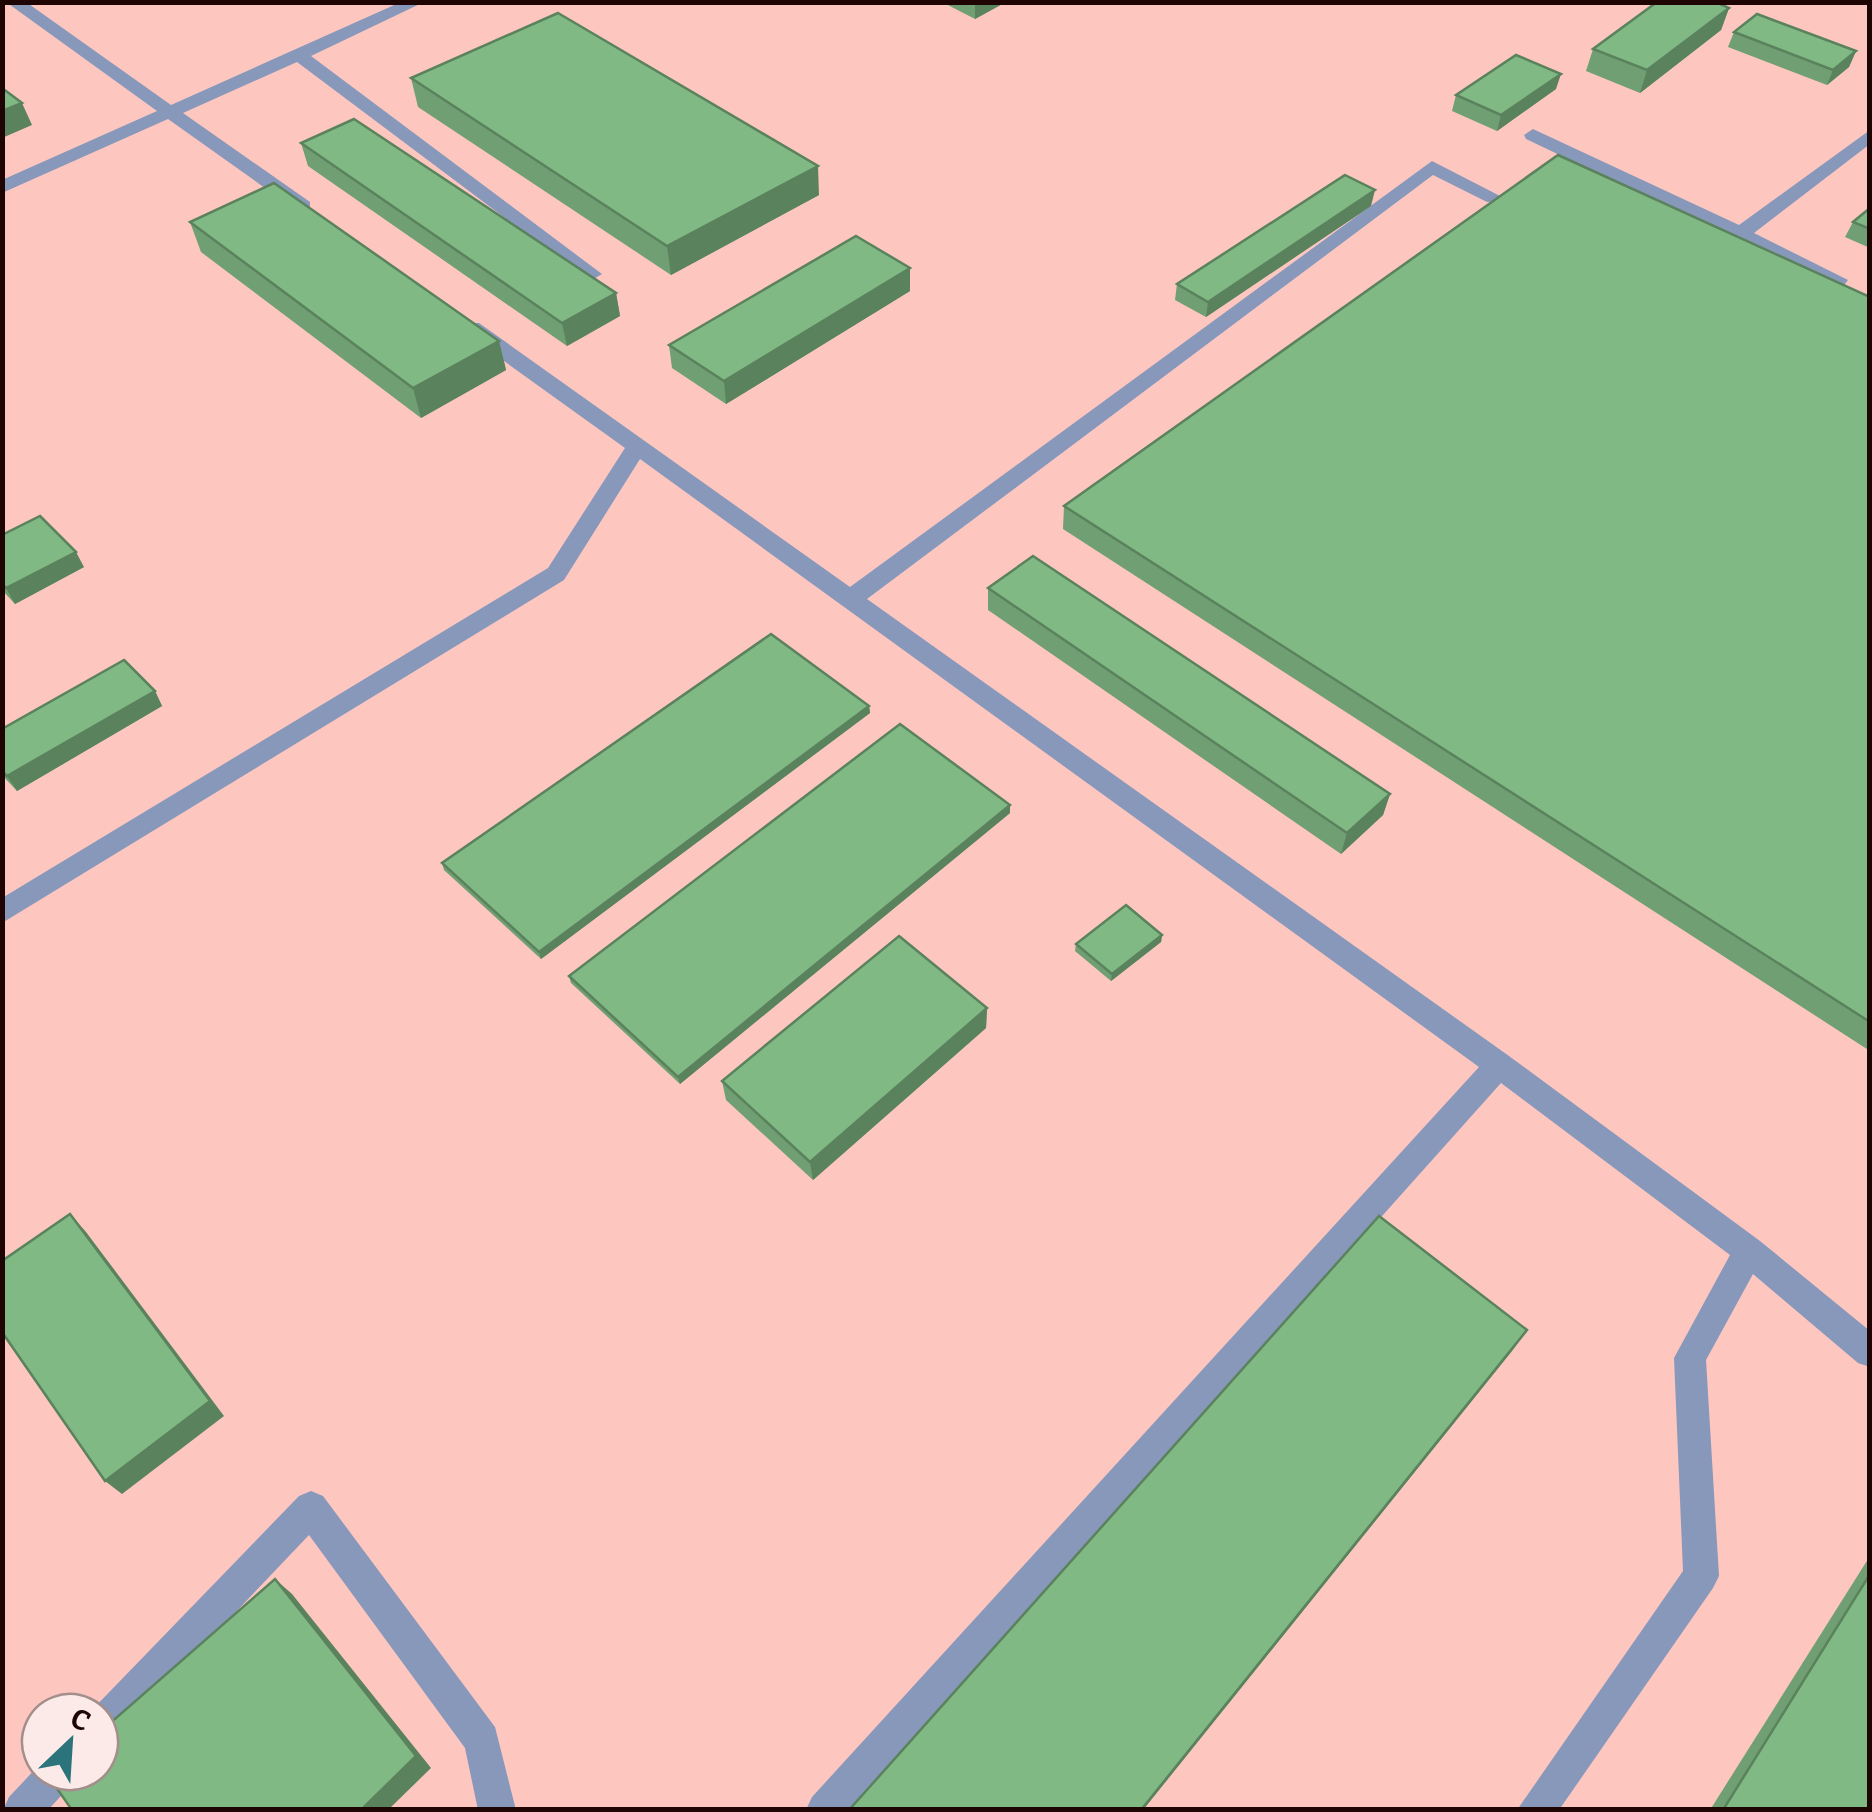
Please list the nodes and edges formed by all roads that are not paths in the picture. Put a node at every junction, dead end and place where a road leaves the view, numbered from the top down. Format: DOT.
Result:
graph roads {
  1 [pos="14,2"];
  2 [pos="416,2"];
  3 [pos="300,56"];
  4 [pos="172,112"];
  5 [pos="1533,135"];
  6 [pos="1870,135"];
  7 [pos="2,187"];
  8 [pos="1494,198"];
  9 [pos="317,216"];
  10 [pos="1741,233"];
  11 [pos="592,274"];
  12 [pos="1838,280"];
  13 [pos="461,320"];
  14 [pos="637,446"];
  15 [pos="848,601"];
  16 [pos="2,912"];
  17 [pos="1498,1065"];
  18 [pos="1749,1251"];
  19 [pos="1870,1352"];
  20 [pos="120,1707"];
  21 [pos="497,1810"];
  22 [pos="825,1810"];
  23 [pos="1536,1810"];
  1 -- 4 [label="lane"];
  2 -- 3 [label="lane"];
  3 -- 4 [label="lane"];
  3 -- 11 [label="lane"];
  4 -- 7 [label="lane"];
  4 -- 9 [label="lane"];
  5 -- 10 [label="lane"];
  6 -- 10 [label="lane"];
  8 -- 15 [label="lane"];
  10 -- 12 [label="lane"];
  13 -- 14 [label="lane"];
  14 -- 15 [label="lane"];
  14 -- 16 [label="lane"];
  15 -- 17 [label="lane"];
  17 -- 18 [label="lane"];
  17 -- 22 [label="lane"];
  18 -- 19 [label="lane"];
  18 -- 23 [label="lane"];
  20 -- 21 [label="lane"];
}
